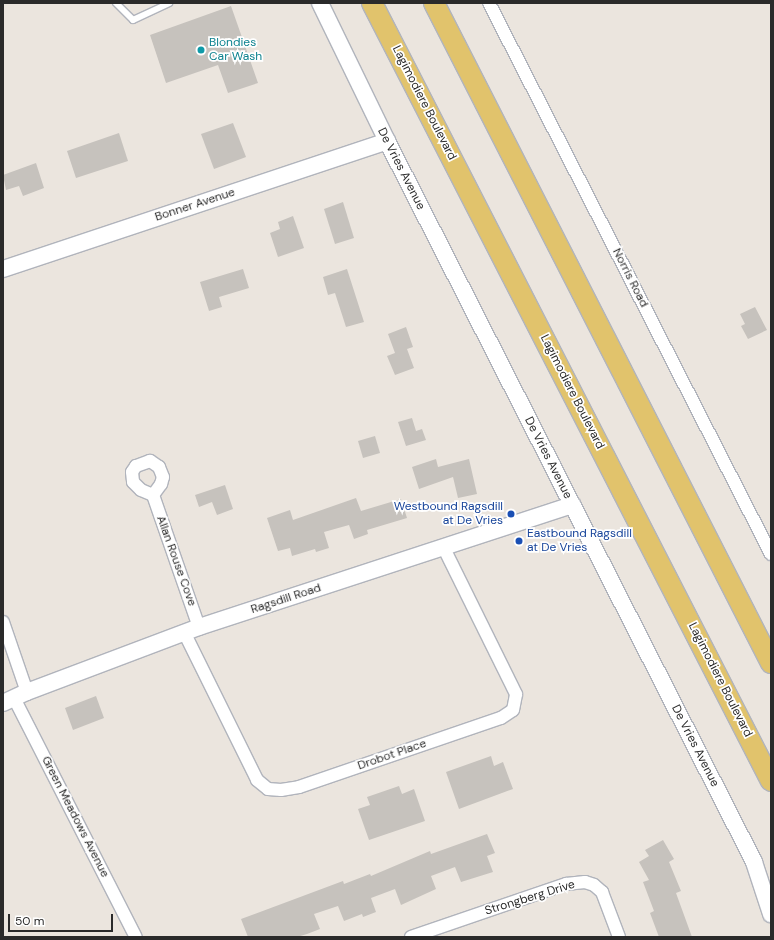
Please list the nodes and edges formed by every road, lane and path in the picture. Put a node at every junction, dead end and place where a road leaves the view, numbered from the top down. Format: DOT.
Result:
graph roads {
  1 [pos="116,3"];
  2 [pos="169,3"];
  3 [pos="320,3"];
  4 [pos="372,3"];
  5 [pos="434,3"];
  6 [pos="489,3"];
  7 [pos="387,141"];
  8 [pos="3,269"];
  9 [pos="153,495"];
  10 [pos="573,505"];
  11 [pos="444,548"];
  12 [pos="771,554"];
  13 [pos="3,622"];
  14 [pos="192,629"];
  15 [pos="771,663"];
  16 [pos="15,698"];
  17 [pos="771,781"];
  18 [pos="771,914"];
  19 [pos="136,937"];
  20 [pos="411,937"];
  21 [pos="619,937"];
  1 -- 2 [label="lane"];
  3 -- 7 [label="street, De Vries Avenue"];
  4 -- 17 [label="main road, Lagimodiere Boulevard"];
  5 -- 15 [label="main road"];
  6 -- 12 [label="street, Norris Road"];
  7 -- 8 [label="street, Bonner Avenue"];
  7 -- 10 [label="street, De Vries Avenue"];
  9 -- 14 [label="street, Allan Rouse Cove"];
  10 -- 11 [label="street, Ragsdill Road"];
  10 -- 18 [label="street, De Vries Avenue"];
  11 -- 14 [label="street, Ragsdill Road"];
  11 -- 14 [label="street, Drobot Place"];
  13 -- 16 [label="street, Green Meadows Avenue"];
  14 -- 16 [label="street, Ragsdill Road"];
  16 -- 19 [label="street, Green Meadows Avenue"];
  20 -- 21 [label="street, Strongberg Drive"];
}
